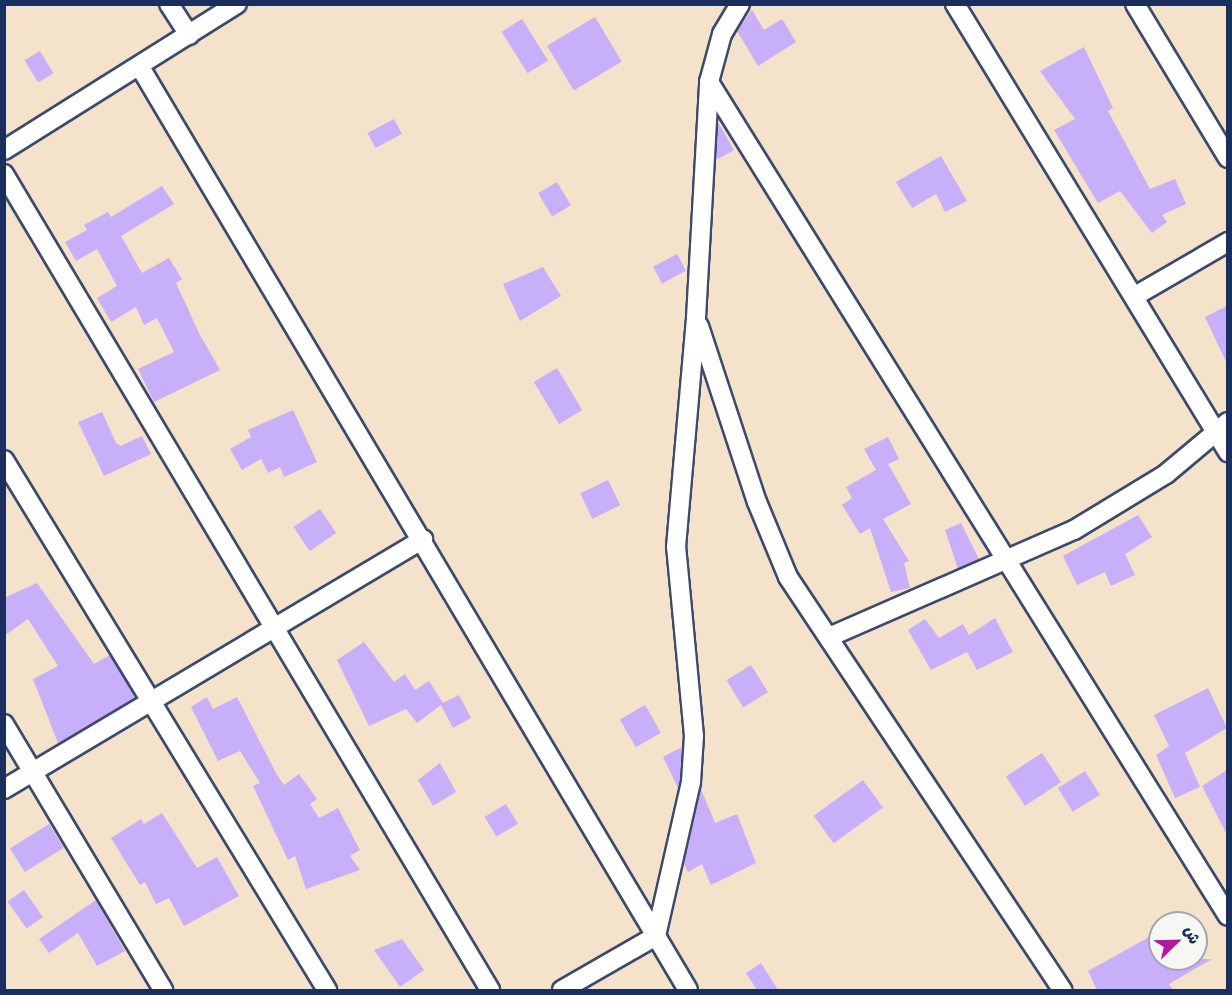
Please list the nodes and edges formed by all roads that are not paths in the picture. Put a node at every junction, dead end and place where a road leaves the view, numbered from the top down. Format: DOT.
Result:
graph roads {
  1 [pos="169,4"];
  2 [pos="237,4"];
  3 [pos="740,4"];
  4 [pos="955,4"];
  5 [pos="1135,4"];
  6 [pos="189,35"];
  7 [pos="140,67"];
  8 [pos="709,82"];
  9 [pos="4,150"];
  10 [pos="1227,158"];
  11 [pos="4,174"];
  12 [pos="1227,242"];
  13 [pos="1135,296"];
  14 [pos="696,318"];
  15 [pos="1221,426"];
  16 [pos="1227,452"];
  17 [pos="4,460"];
  18 [pos="423,539"];
  19 [pos="1005,558"];
  20 [pos="271,627"];
  21 [pos="829,637"];
  22 [pos="150,701"];
  23 [pos="4,724"];
  24 [pos="33,771"];
  25 [pos="4,789"];
  26 [pos="1227,916"];
  27 [pos="656,936"];
  28 [pos="163,990"];
  29 [pos="327,990"];
  30 [pos="490,990"];
  31 [pos="562,990"];
  32 [pos="688,990"];
  33 [pos="1062,990"];
  1 -- 6 [label="street"];
  2 -- 6 [label="street"];
  3 -- 8 [label="street"];
  4 -- 13 [label="street"];
  5 -- 10 [label="street"];
  6 -- 7 [label="street"];
  7 -- 9 [label="street"];
  7 -- 18 [label="street"];
  8 -- 14 [label="street"];
  8 -- 19 [label="street"];
  11 -- 20 [label="street"];
  12 -- 13 [label="street"];
  13 -- 15 [label="street"];
  14 -- 21 [label="street"];
  14 -- 27 [label="street"];
  15 -- 16 [label="street"];
  15 -- 19 [label="street"];
  17 -- 22 [label="street"];
  18 -- 20 [label="street"];
  18 -- 27 [label="street"];
  19 -- 21 [label="street"];
  19 -- 26 [label="street"];
  20 -- 22 [label="street"];
  20 -- 30 [label="street"];
  21 -- 33 [label="street"];
  22 -- 24 [label="street"];
  22 -- 29 [label="street"];
  23 -- 24 [label="street"];
  24 -- 25 [label="street"];
  24 -- 28 [label="street"];
  27 -- 31 [label="street"];
  27 -- 32 [label="street"];
}
